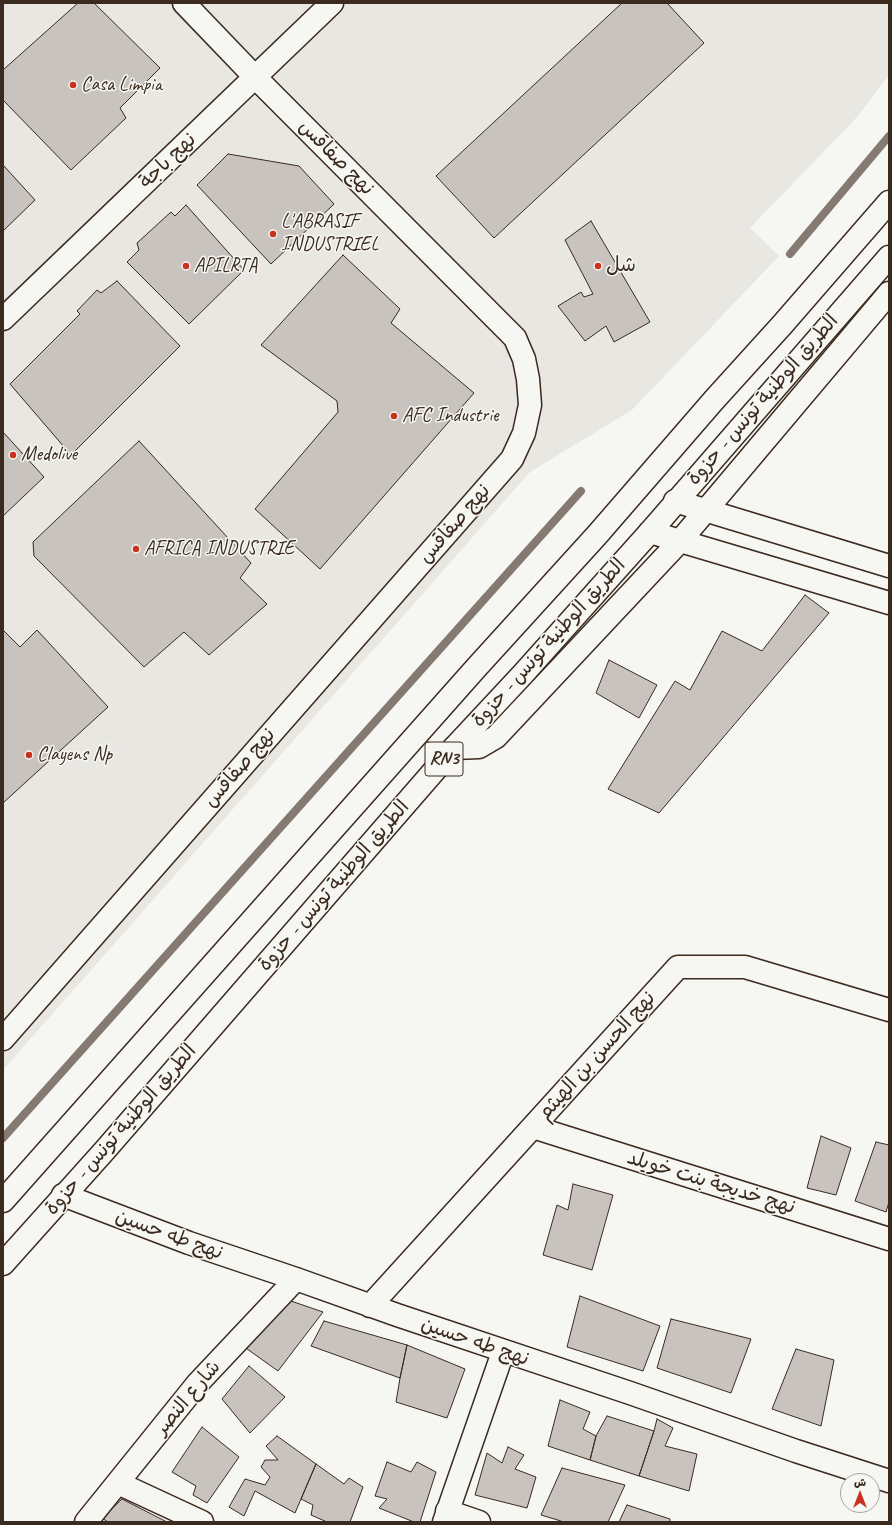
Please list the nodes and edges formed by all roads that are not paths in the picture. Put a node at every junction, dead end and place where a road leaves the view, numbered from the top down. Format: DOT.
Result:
graph roads {
  1 [pos="184,3"];
  2 [pos="332,3"];
  3 [pos="255,77"];
  4 [pos="889,202"];
  5 [pos="889,257"];
  6 [pos="889,293"];
  7 [pos="3,319"];
  8 [pos="675,501"];
  9 [pos="705,510"];
  10 [pos="650,532"];
  11 [pos="680,541"];
  12 [pos="889,566"];
  13 [pos="889,603"];
  14 [pos="454,748"];
  15 [pos="889,1010"];
  16 [pos="3,1039"];
  17 [pos="532,1127"];
  18 [pos="63,1195"];
  19 [pos="3,1201"];
  20 [pos="889,1239"];
  21 [pos="3,1264"];
  22 [pos="296,1279"];
  23 [pos="370,1306"];
  24 [pos="503,1352"];
  25 [pos="889,1481"];
  26 [pos="118,1483"];
  27 [pos="445,1516"];
  28 [pos="86,1522"];
  29 [pos="202,1522"];
  30 [pos="479,1522"];
  1 -- 3 [label="street, نهج صفاقس"];
  2 -- 3 [label="street, نهج باجة"];
  3 -- 7 [label="street, نهج باجة"];
  3 -- 16 [label="street, نهج صفاقس"];
  4 -- 19 [label="street, الطريق الوطنية تونس - حزوة / RN3"];
  5 -- 8 [label="street, الطريق الوطنية تونس - حزوة / RN3"];
  6 -- 9 [label="street"];
  8 -- 9 [label="street"];
  8 -- 10 [label="street, الطريق الوطنية تونس - حزوة / RN3"];
  9 -- 11 [label="street"];
  9 -- 12 [label="street"];
  10 -- 11 [label="street"];
  10 -- 14 [label="street, الطريق الوطنية تونس - حزوة / RN3"];
  11 -- 13 [label="street"];
  11 -- 14 [label="street"];
  14 -- 18 [label="street, الطريق الوطنية تونس - حزوة / RN3"];
  15 -- 17 [label="street, نهج الحسن بن الهيثم"];
  17 -- 20 [label="street, نهج خديجة بنت خويلد"];
  17 -- 23 [label="street, نهج الحسن بن الهيثم"];
  18 -- 21 [label="street, الطريق الوطنية تونس - حزوة / RN3"];
  18 -- 22 [label="street, نهج طه حسين"];
  22 -- 23 [label="street, نهج طه حسين"];
  22 -- 26 [label="street, شارع النصر"];
  23 -- 24 [label="street, نهج طه حسين"];
  24 -- 25 [label="street, نهج طه حسين"];
  24 -- 27 [label="street"];
  26 -- 28 [label="street, شارع النصر"];
  26 -- 29 [label="street"];
  27 -- 30 [label="street"];
}
